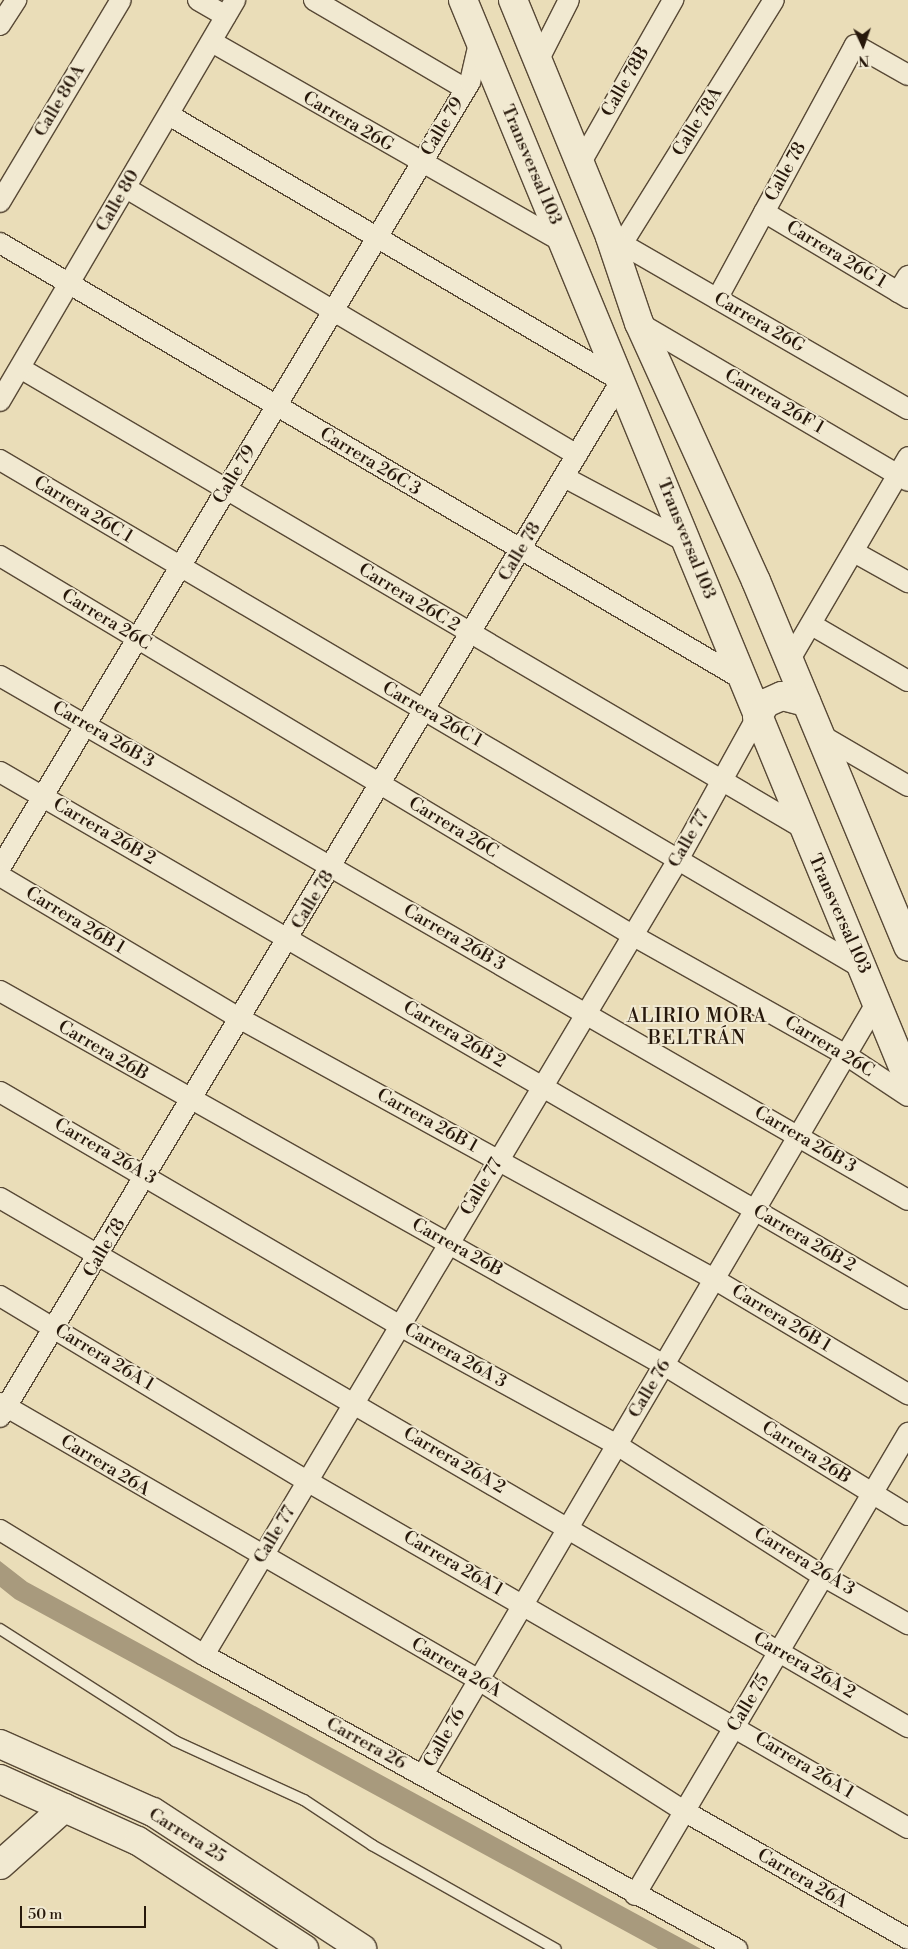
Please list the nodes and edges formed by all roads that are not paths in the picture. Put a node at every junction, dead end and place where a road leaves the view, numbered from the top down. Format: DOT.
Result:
graph roads {
  1 [pos="16,0"];
  2 [pos="121,0"];
  3 [pos="198,0"];
  4 [pos="314,0"];
  5 [pos="463,0"];
  6 [pos="513,0"];
  7 [pos="569,0"];
  8 [pos="673,0"];
  9 [pos="774,0"];
  10 [pos="230,8"];
  11 [pos="0,25"];
  12 [pos="212,42"];
  13 [pos="479,44"];
  14 [pos="538,61"];
  15 [pos="908,75"];
  16 [pos="468,85"];
  17 [pos="497,85"];
  18 [pos="169,115"];
  19 [pos="421,164"];
  20 [pos="580,164"];
  21 [pos="126,188"];
  22 [pos="0,202"];
  23 [pos="764,212"];
  24 [pos="376,238"];
  25 [pos="616,240"];
  26 [pos="0,243"];
  27 [pos="564,243"];
  28 [pos="68,286"];
  29 [pos="905,289"];
  30 [pos="717,299"];
  31 [pos="332,312"];
  32 [pos="640,323"];
  33 [pos="20,368"];
  34 [pos="621,381"];
  35 [pos="0,402"];
  36 [pos="276,406"];
  37 [pos="908,409"];
  38 [pos="578,455"];
  39 [pos="908,457"];
  40 [pos="0,460"];
  41 [pos="564,477"];
  42 [pos="903,478"];
  43 [pos="226,490"];
  44 [pos="688,542"];
  45 [pos="520,551"];
  46 [pos="854,552"];
  47 [pos="0,556"];
  48 [pos="180,567"];
  49 [pos="908,582"];
  50 [pos="812,625"];
  51 [pos="470,634"];
  52 [pos="138,639"];
  53 [pos="789,661"];
  54 [pos="0,676"];
  55 [pos="742,678"];
  56 [pos="908,682"];
  57 [pos="806,702"];
  58 [pos="426,711"];
  59 [pos="757,717"];
  60 [pos="85,725"];
  61 [pos="819,734"];
  62 [pos="0,772"];
  63 [pos="722,783"];
  64 [pos="382,786"];
  65 [pos="908,786"];
  66 [pos="42,796"];
  67 [pos="800,827"];
  68 [pos="678,860"];
  69 [pos="332,867"];
  70 [pos="0,868"];
  71 [pos="0,876"];
  72 [pos="632,935"];
  73 [pos="289,940"];
  74 [pos="908,947"];
  75 [pos="864,970"];
  76 [pos="0,991"];
  77 [pos="877,1002"];
  78 [pos="586,1014"];
  79 [pos="239,1018"];
  80 [pos="846,1055"];
  81 [pos="908,1079"];
  82 [pos="542,1086"];
  83 [pos="0,1092"];
  84 [pos="908,1096"];
  85 [pos="192,1102"];
  86 [pos="798,1136"];
  87 [pos="498,1160"];
  88 [pos="146,1176"];
  89 [pos="0,1198"];
  90 [pos="908,1200"];
  91 [pos="755,1210"];
  92 [pos="449,1244"];
  93 [pos="101,1255"];
  94 [pos="714,1279"];
  95 [pos="0,1296"];
  96 [pos="908,1299"];
  97 [pos="400,1326"];
  98 [pos="56,1330"];
  99 [pos="664,1365"];
  100 [pos="908,1394"];
  101 [pos="354,1403"];
  102 [pos="2,1409"];
  103 [pos="908,1433"];
  104 [pos="617,1444"];
  105 [pos="307,1481"];
  106 [pos="872,1494"];
  107 [pos="908,1515"];
  108 [pos="568,1528"];
  109 [pos="0,1530"];
  110 [pos="262,1558"];
  111 [pos="823,1576"];
  112 [pos="523,1604"];
  113 [pos="908,1624"];
  114 [pos="0,1629"];
  115 [pos="779,1652"];
  116 [pos="204,1655"];
  117 [pos="479,1680"];
  118 [pos="735,1725"];
  119 [pos="908,1727"];
  120 [pos="0,1744"];
  121 [pos="423,1775"];
  122 [pos="0,1779"];
  123 [pos="64,1808"];
  124 [pos="684,1811"];
  125 [pos="908,1828"];
  126 [pos="0,1865"];
  127 [pos="635,1895"];
  128 [pos="908,1939"];
  129 [pos="304,1949"];
  130 [pos="362,1949"];
  131 [pos="556,1949"];
  132 [pos="737,1949"];
  1 -- 11 [label="street"];
  2 -- 22 [label="street, Calle 80A"];
  3 -- 10 [label="street"];
  4 -- 16 [label="street"];
  5 -- 13 [label="street, Transversal 103"];
  6 -- 14 [label="street"];
  7 -- 14 [label="street"];
  8 -- 20 [label="street, Calle 78B"];
  9 -- 25 [label="street, Calle 78A"];
  10 -- 12 [label="street, Calle 80"];
  12 -- 18 [label="street, Calle 80"];
  12 -- 19 [label="street, Carrera 26G"];
  13 -- 16 [label="street, Calle 79"];
  13 -- 17 [label="street, Transversal 103"];
  14 -- 20 [label="street"];
  15 -- 23 [label="street, Calle 78"];
  16 -- 17 [label="street, Calle 79"];
  16 -- 19 [label="street, Calle 79"];
  17 -- 27 [label="street, Transversal 103"];
  18 -- 21 [label="street, Calle 80"];
  18 -- 24 [label="street"];
  19 -- 24 [label="street, Calle 79"];
  19 -- 27 [label="street, Carrera 26G"];
  20 -- 25 [label="street"];
  21 -- 28 [label="street, Calle 80"];
  21 -- 31 [label="street"];
  23 -- 29 [label="street, Carrera 26G 1"];
  23 -- 30 [label="street, Calle 78"];
  24 -- 31 [label="street, Calle 79"];
  24 -- 34 [label="street"];
  25 -- 30 [label="street, Carrera 26G"];
  25 -- 32 [label="street"];
  26 -- 28 [label="street, Carrera 26C 3"];
  27 -- 34 [label="street, Transversal 103"];
  28 -- 33 [label="street, Calle 80"];
  28 -- 36 [label="street, Carrera 26C 3"];
  30 -- 37 [label="street, Carrera 26G"];
  31 -- 36 [label="street, Calle 79"];
  31 -- 38 [label="street"];
  32 -- 42 [label="street, Carrera 26F 1"];
  32 -- 53 [label="street"];
  33 -- 35 [label="street, Calle 80"];
  33 -- 43 [label="street, Carrera 26C 2"];
  34 -- 38 [label="street, Calle 78"];
  34 -- 44 [label="street, Transversal 103"];
  36 -- 43 [label="street, Calle 79"];
  36 -- 45 [label="street, Carrera 26C 3"];
  38 -- 41 [label="street, Calle 78"];
  39 -- 42 [label="street"];
  40 -- 48 [label="street, Carrera 26C 1"];
  41 -- 44 [label="street"];
  41 -- 45 [label="street, Calle 78"];
  42 -- 46 [label="street"];
  43 -- 48 [label="street, Calle 79"];
  43 -- 51 [label="street, Carrera 26C 2"];
  44 -- 55 [label="street, Transversal 103"];
  45 -- 51 [label="street, Calle 78"];
  45 -- 55 [label="street, Carrera 26C 3"];
  46 -- 49 [label="street"];
  46 -- 50 [label="street"];
  47 -- 52 [label="street, Carrera 26C"];
  48 -- 52 [label="street, Calle 79"];
  48 -- 58 [label="street, Carrera 26C 1"];
  50 -- 53 [label="street"];
  50 -- 56 [label="street"];
  51 -- 58 [label="street, Calle 78"];
  51 -- 63 [label="street, Carrera 26C 2"];
  52 -- 60 [label="street, Calle 79"];
  52 -- 64 [label="street, Carrera 26C"];
  53 -- 55 [label="street"];
  53 -- 57 [label="street"];
  54 -- 60 [label="street, Carrera 26B 3"];
  55 -- 59 [label="street, Transversal 103"];
  57 -- 59 [label="street"];
  57 -- 61 [label="street"];
  58 -- 64 [label="street, Calle 78"];
  58 -- 68 [label="street, Carrera 26C 1"];
  59 -- 63 [label="street, Calle 77"];
  59 -- 67 [label="street, Transversal 103"];
  60 -- 66 [label="street, Calle 79"];
  60 -- 69 [label="street, Carrera 26B 3"];
  61 -- 65 [label="street"];
  61 -- 74 [label="street"];
  62 -- 66 [label="street, Carrera 26B 2"];
  63 -- 67 [label="street, Carrera 26C 2"];
  63 -- 68 [label="street, Calle 77"];
  64 -- 69 [label="street, Calle 78"];
  64 -- 72 [label="street, Carrera 26C"];
  66 -- 70 [label="street, Calle 79"];
  66 -- 73 [label="street, Carrera 26B 2"];
  67 -- 75 [label="street, Transversal 103"];
  68 -- 72 [label="street, Calle 77"];
  68 -- 75 [label="street, Carrera 26C 1"];
  69 -- 73 [label="street, Calle 78"];
  69 -- 78 [label="street, Carrera 26B 3"];
  71 -- 79 [label="street, Carrera 26B 1"];
  72 -- 78 [label="street, Calle 77"];
  72 -- 80 [label="street, Carrera 26C"];
  73 -- 79 [label="street, Calle 78"];
  73 -- 82 [label="street, Carrera 26B 2"];
  75 -- 77 [label="street, Transversal 103"];
  76 -- 85 [label="street, Carrera 26B"];
  77 -- 80 [label="street, Calle 76"];
  77 -- 81 [label="street, Transversal 103"];
  78 -- 82 [label="street, Calle 77"];
  78 -- 86 [label="street, Carrera 26B 3"];
  79 -- 85 [label="street, Calle 78"];
  79 -- 87 [label="street, Carrera 26B 1"];
  80 -- 84 [label="street, Carrera 26C"];
  80 -- 86 [label="street, Calle 76"];
  82 -- 87 [label="street, Calle 77"];
  82 -- 91 [label="street, Carrera 26B 2"];
  83 -- 88 [label="street, Carrera 26A 3"];
  85 -- 88 [label="street, Calle 78"];
  85 -- 92 [label="street, Carrera 26B"];
  86 -- 90 [label="street, Carrera 26B 3"];
  86 -- 91 [label="street, Calle 76"];
  87 -- 92 [label="street, Calle 77"];
  87 -- 94 [label="street, Carrera 26B 1"];
  88 -- 93 [label="street, Calle 78"];
  88 -- 97 [label="street, Carrera 26A 3"];
  89 -- 93 [label="street, Carrera 26A 2"];
  91 -- 94 [label="street, Calle 76"];
  91 -- 96 [label="street, Carrera 26B 2"];
  92 -- 97 [label="street, Calle 77"];
  92 -- 99 [label="street, Carrera 26B"];
  93 -- 98 [label="street, Calle 78"];
  93 -- 101 [label="street, Carrera 26A 2"];
  94 -- 99 [label="street, Calle 76"];
  94 -- 100 [label="street, Carrera 26B 1"];
  95 -- 98 [label="street, Carrera 26A 1"];
  97 -- 101 [label="street, Calle 77"];
  97 -- 104 [label="street, Carrera 26A 3"];
  98 -- 102 [label="street, Calle 78"];
  98 -- 105 [label="street, Carrera 26A 1"];
  99 -- 104 [label="street, Calle 76"];
  99 -- 106 [label="street, Carrera 26B"];
  101 -- 105 [label="street, Calle 77"];
  101 -- 108 [label="street, Carrera 26A 2"];
  102 -- 110 [label="street, Carrera 26A"];
  103 -- 106 [label="street, Calle 75"];
  104 -- 108 [label="street, Calle 76"];
  104 -- 111 [label="street, Carrera 26A 3"];
  105 -- 110 [label="street, Calle 77"];
  105 -- 112 [label="street, Carrera 26A 1"];
  106 -- 107 [label="street, Carrera 26B"];
  106 -- 111 [label="street, Calle 75"];
  108 -- 112 [label="street, Calle 76"];
  108 -- 115 [label="street, Carrera 26A 2"];
  109 -- 116 [label="street, Carrera 26"];
  110 -- 116 [label="street, Calle 77"];
  110 -- 117 [label="street, Carrera 26A"];
  111 -- 113 [label="street, Carrera 26A 3"];
  111 -- 115 [label="street, Calle 75"];
  112 -- 117 [label="street, Calle 76"];
  112 -- 118 [label="street, Carrera 26A 1"];
  114 -- 131 [label="lane"];
  115 -- 118 [label="street, Calle 75"];
  115 -- 119 [label="street, Carrera 26A 2"];
  116 -- 121 [label="street, Carrera 26"];
  117 -- 121 [label="street, Calle 76"];
  117 -- 124 [label="street, Carrera 26A"];
  118 -- 124 [label="street, Calle 75"];
  118 -- 125 [label="street, Carrera 26A 1"];
  120 -- 130 [label="street, Carrera 25"];
  121 -- 127 [label="street, Carrera 26"];
  122 -- 123 [label="street, Carrera 25"];
  123 -- 126 [label="street"];
  123 -- 129 [label="street, Carrera 25"];
  124 -- 127 [label="street, Calle 75"];
  124 -- 128 [label="street, Carrera 26A"];
  127 -- 132 [label="street, Carrera 26"];
}
